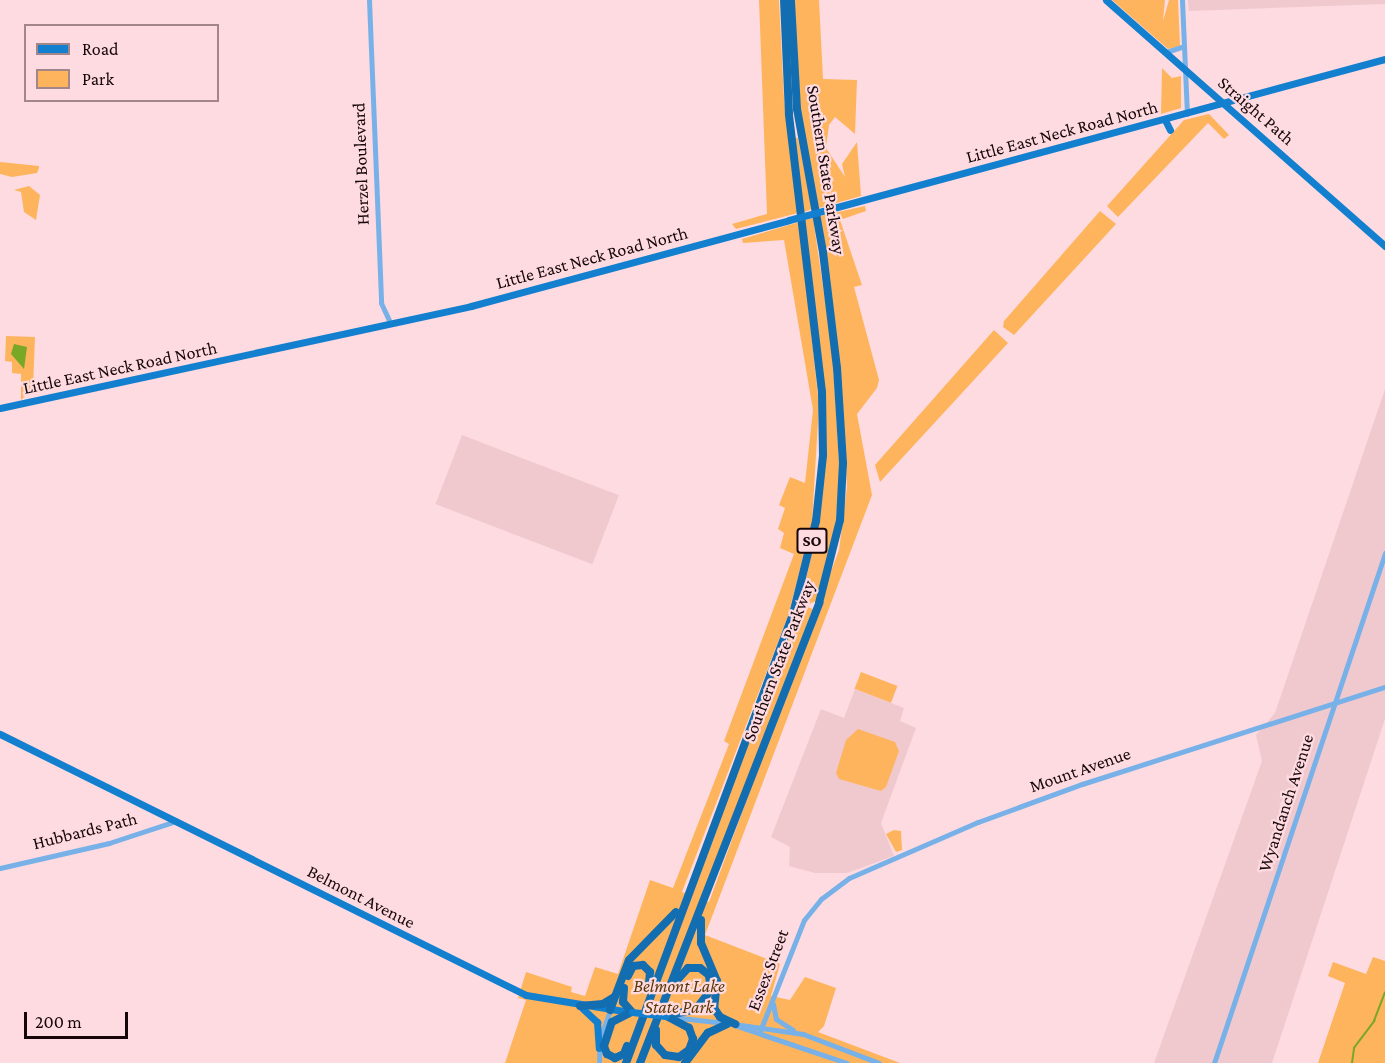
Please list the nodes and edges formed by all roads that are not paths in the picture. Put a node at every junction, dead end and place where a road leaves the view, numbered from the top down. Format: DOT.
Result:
graph roads {
  1 [pos="369,0"];
  2 [pos="784,0"];
  3 [pos="791,0"];
  4 [pos="1106,0"];
  5 [pos="1182,0"];
  6 [pos="1184,46"];
  7 [pos="1166,52"];
  8 [pos="1385,59"];
  9 [pos="1186,70"];
  10 [pos="1225,104"];
  11 [pos="1187,114"];
  12 [pos="1165,120"];
  13 [pos="1170,130"];
  14 [pos="1385,246"];
  15 [pos="391,324"];
  16 [pos="0,408"];
  17 [pos="1385,553"];
  18 [pos="1385,687"];
  19 [pos="1336,702"];
  20 [pos="0,734"];
  21 [pos="176,821"];
  22 [pos="0,867"];
  23 [pos="690,885"];
  24 [pos="708,892"];
  25 [pos="804,920"];
  26 [pos="670,989"];
  27 [pos="649,994"];
  28 [pos="616,995"];
  29 [pos="773,1000"];
  30 [pos="580,1006"];
  31 [pos="610,1010"];
  32 [pos="632,1012"];
  33 [pos="662,1017"];
  34 [pos="639,1022"];
  35 [pos="731,1024"];
  36 [pos="761,1029"];
  37 [pos="780,1029"];
  38 [pos="797,1033"];
  39 [pos="778,1037"];
  40 [pos="599,1048"];
  41 [pos="598,1063"];
  42 [pos="626,1063"];
  43 [pos="640,1063"];
  44 [pos="685,1063"];
  45 [pos="847,1063"];
  46 [pos="879,1063"];
  47 [pos="1214,1063"];
  1 -- 15 [label="street, Herzel Boulevard"];
  2 -- 23 [label="highway, Southern State Parkway / SO"];
  3 -- 24 [label="highway, Southern State Parkway / SO"];
  4 -- 7 [label="main road, Straight Path"];
  5 -- 6 [label="street"];
  6 -- 7 [label="street"];
  6 -- 9 [label="street"];
  7 -- 9 [label="main road, Straight Path"];
  8 -- 10 [label="main road, Little East Neck Road North"];
  9 -- 10 [label="main road, Straight Path"];
  9 -- 11 [label="street"];
  10 -- 11 [label="main road, Little East Neck Road North"];
  10 -- 14 [label="main road, Straight Path"];
  11 -- 12 [label="main road, Little East Neck Road North"];
  12 -- 13 [label="main road"];
  12 -- 15 [label="main road, Little East Neck Road North, bridge"];
  15 -- 16 [label="main road, Little East Neck Road North"];
  17 -- 19 [label="street, Wyandanch Avenue"];
  18 -- 19 [label="street, Mount Avenue"];
  19 -- 25 [label="street, Mount Avenue"];
  19 -- 47 [label="street, Wyandanch Avenue"];
  20 -- 21 [label="main road, Belmont Avenue"];
  21 -- 22 [label="street, Hubbards Path"];
  21 -- 30 [label="main road, Belmont Avenue"];
  23 -- 27 [label="highway, Southern State Parkway / SO"];
  23 -- 28 [label="highway"];
  24 -- 26 [label="highway, Southern State Parkway / SO"];
  24 -- 35 [label="highway"];
  25 -- 29 [label="street, Essex Street"];
  26 -- 33 [label="highway, Southern State Parkway / SO"];
  26 -- 33 [label="highway"];
  27 -- 32 [label="highway"];
  27 -- 34 [label="highway, Southern State Parkway / SO"];
  28 -- 30 [label="highway"];
  28 -- 31 [label="highway"];
  29 -- 36 [label="street, Essex Street"];
  29 -- 38 [label="street"];
  30 -- 31 [label="main road, Belmont Avenue"];
  30 -- 40 [label="main road"];
  31 -- 32 [label="main road, Belmont Avenue"];
  31 -- 40 [label="street"];
  32 -- 33 [label="main road, Belmont Avenue, bridge"];
  32 -- 34 [label="highway"];
  33 -- 33 [label="highway"];
  33 -- 35 [label="street, Belmont Avenue"];
  33 -- 43 [label="highway, Southern State Parkway / SO"];
  34 -- 42 [label="highway, Southern State Parkway / SO"];
  35 -- 36 [label="street, Belmont Avenue"];
  35 -- 44 [label="highway"];
  36 -- 37 [label="street, Belmont Avenue"];
  36 -- 39 [label="street, Belmont Avenue"];
  37 -- 38 [label="street, Belmont Avenue"];
  37 -- 39 [label="street"];
  38 -- 46 [label="street, Belmont Avenue"];
  39 -- 45 [label="street, Belmont Avenue"];
  40 -- 41 [label="street"];
}
